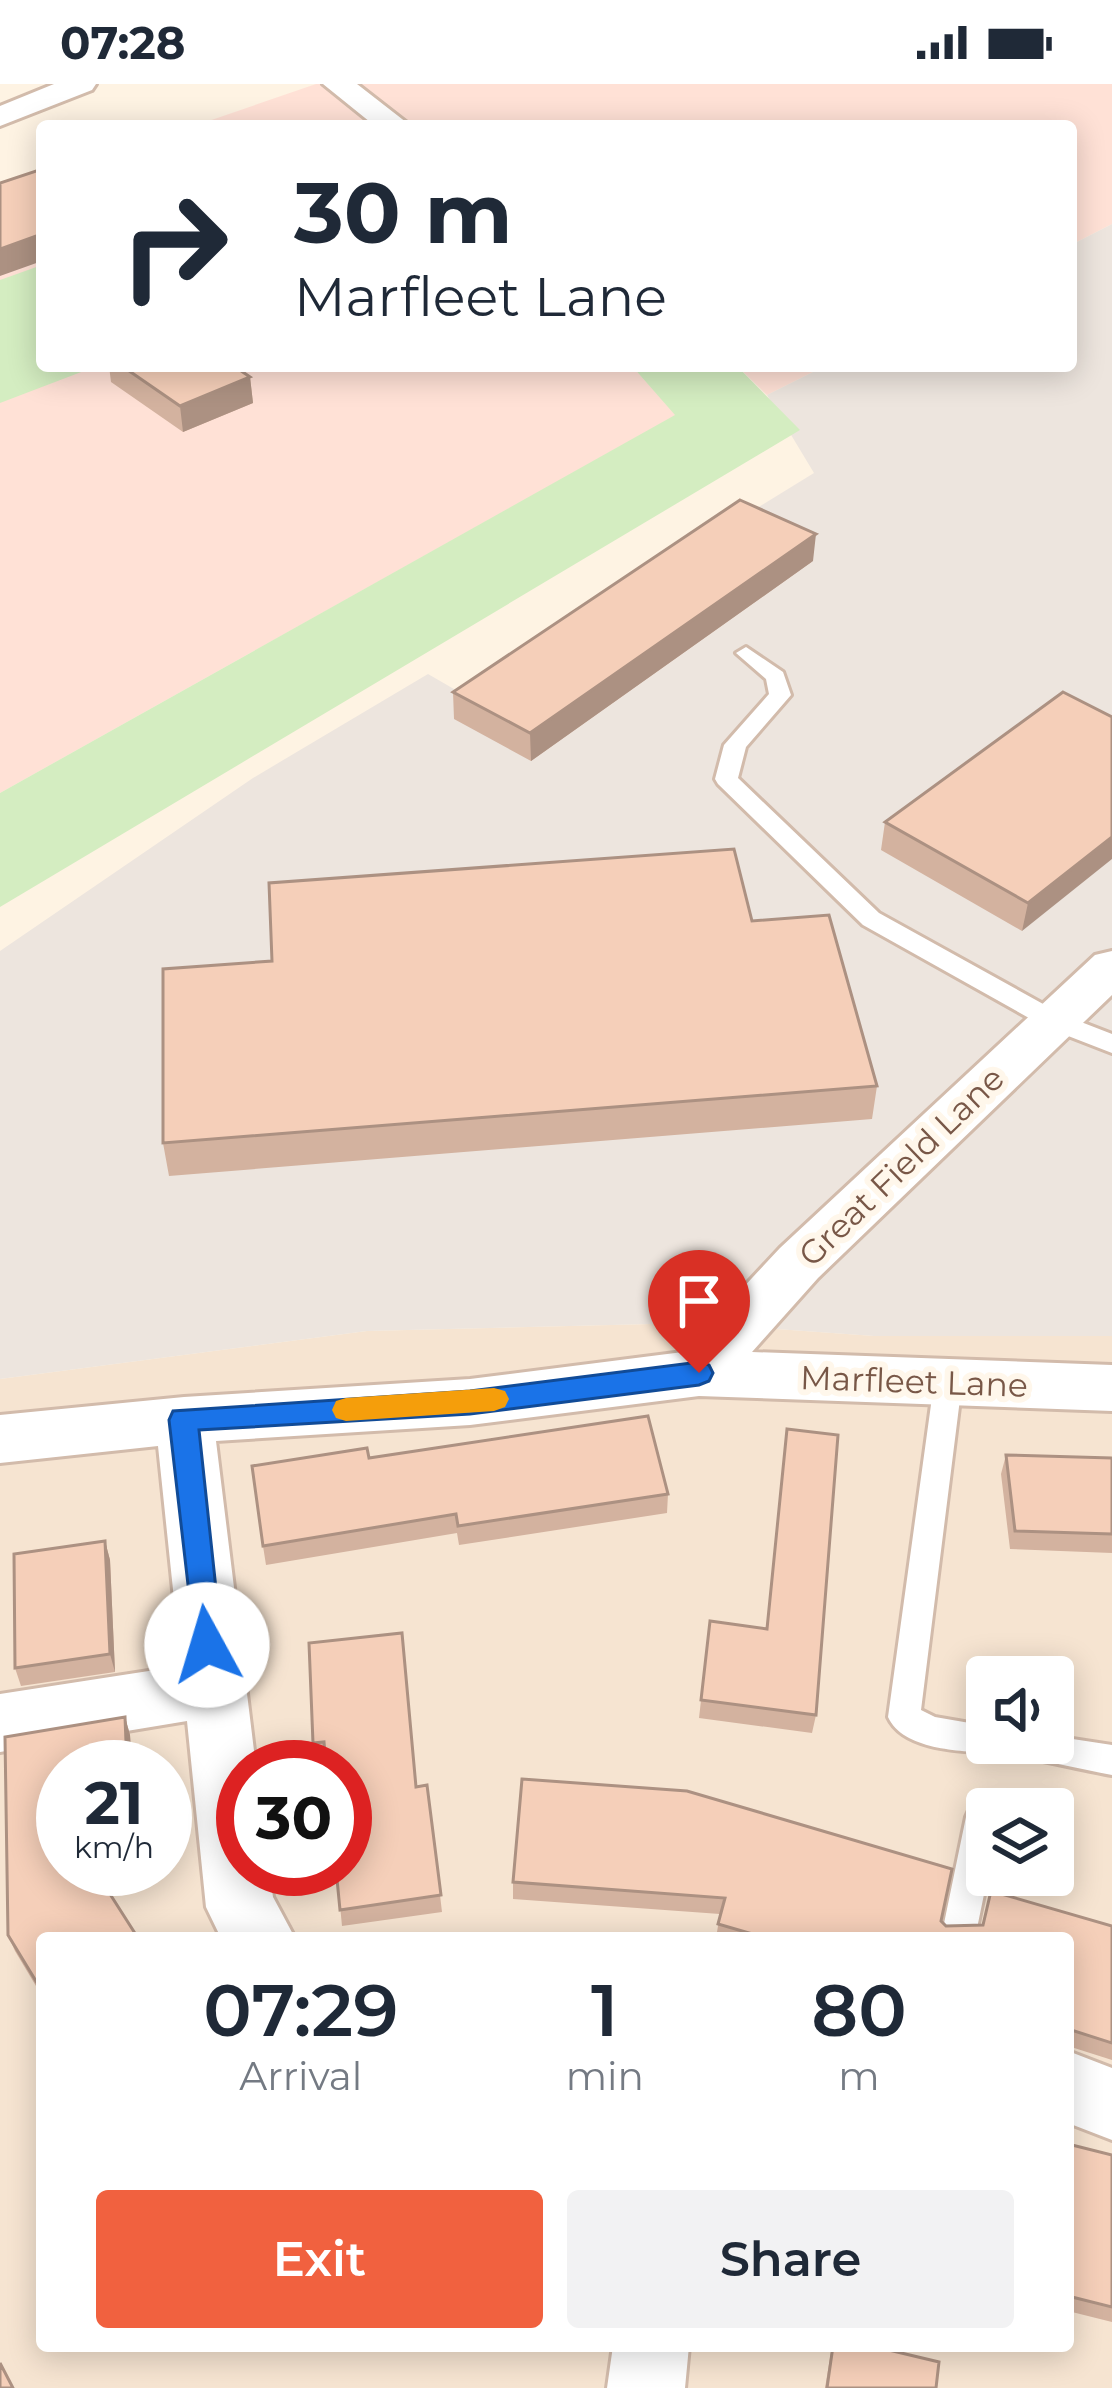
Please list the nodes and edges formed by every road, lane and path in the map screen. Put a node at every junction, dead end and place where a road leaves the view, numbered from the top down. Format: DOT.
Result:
graph roads {
  1 [pos="82,84"];
  2 [pos="338,84"];
  3 [pos="0,117"];
  4 [pos="387,120"];
  5 [pos="746,653"];
  6 [pos="1112,967"];
  7 [pos="1054,1021"];
  8 [pos="1112,1044"];
  9 [pos="699,1373"];
  10 [pos="948,1383"];
  11 [pos="1112,1388"];
  12 [pos="184,1420"];
  13 [pos="0,1439"];
  14 [pos="214,1689"];
  15 [pos="0,1724"];
  16 [pos="966,1737"];
  17 [pos="1074,1754"];
  18 [pos="1112,1760"];
  19 [pos="967,1896"];
  20 [pos="257,1932"];
  21 [pos="959,1932"];
  22 [pos="1074,2088"];
  23 [pos="1112,2104"];
  24 [pos="650,2352"];
  25 [pos="646,2388"];
  1 -- 3 [label="street"];
  2 -- 4 [label="street"];
  5 -- 7 [label="lane"];
  6 -- 7 [label="street, Great Field Lane"];
  7 -- 8 [label="lane"];
  7 -- 9 [label="street, Great Field Lane"];
  9 -- 10 [label="street, Marfleet Lane"];
  9 -- 12 [label="street, Marfleet Lane"];
  10 -- 11 [label="street, Marfleet Lane"];
  10 -- 16 [label="lane"];
  12 -- 13 [label="street, Marfleet Lane"];
  12 -- 14 [label="street"];
  14 -- 15 [label="street"];
  14 -- 20 [label="street"];
  17 -- 18 [label="lane"];
  19 -- 21 [label="lane"];
  22 -- 23 [label="street"];
  24 -- 25 [label="street"];
}
